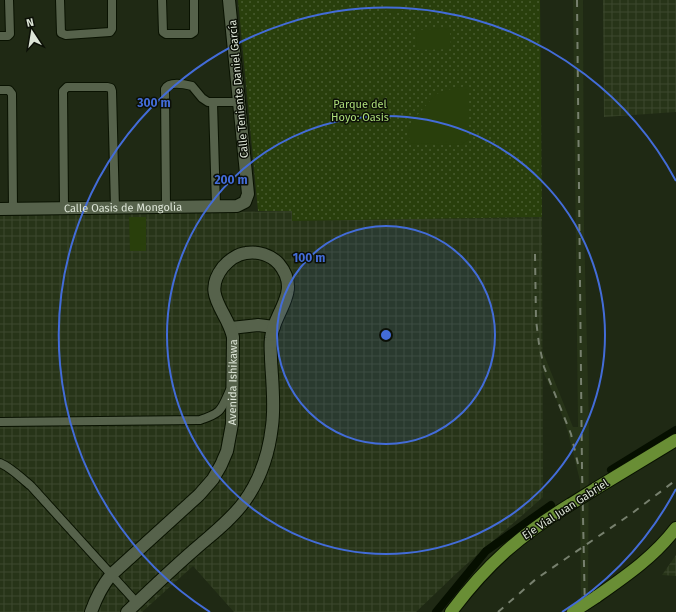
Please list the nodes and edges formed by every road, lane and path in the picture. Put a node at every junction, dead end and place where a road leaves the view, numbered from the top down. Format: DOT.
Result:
graph roads {
  1 [pos="9,0"];
  2 [pos="60,0"];
  3 [pos="112,0"];
  4 [pos="162,0"];
  5 [pos="194,0"];
  6 [pos="229,0"];
  7 [pos="0,36"];
  8 [pos="0,90"];
  9 [pos="239,102"];
  10 [pos="213,103"];
  11 [pos="245,202"];
  12 [pos="216,206"];
  13 [pos="166,207"];
  14 [pos="64,208"];
  15 [pos="115,208"];
  16 [pos="0,209"];
  17 [pos="13,209"];
  18 [pos="274,327"];
  19 [pos="231,328"];
  20 [pos="233,384"];
  21 [pos="0,422"];
  22 [pos="676,440"];
  23 [pos="0,463"];
  24 [pos="676,528"];
  25 [pos="111,576"];
  26 [pos="137,603"];
  27 [pos="91,612"];
  28 [pos="127,612"];
  29 [pos="451,612"];
  30 [pos="573,612"];
  1 -- 7 [label="street"];
  2 -- 3 [label="street"];
  4 -- 5 [label="street"];
  6 -- 9 [label="street, Calle Teniente Daniel García"];
  8 -- 17 [label="street"];
  9 -- 10 [label="street"];
  9 -- 11 [label="street, Calle Teniente Daniel García"];
  10 -- 12 [label="street"];
  10 -- 13 [label="street"];
  11 -- 12 [label="street, Calle Oasis de Mongolia"];
  12 -- 13 [label="street, Calle Oasis de Mongolia"];
  13 -- 15 [label="street, Calle Oasis de Mongolia"];
  14 -- 15 [label="street, Calle Oasis de Mongolia"];
  14 -- 15 [label="street"];
  14 -- 17 [label="street, Calle Oasis de Mongolia"];
  16 -- 17 [label="street, Calle Oasis de Mongolia"];
  18 -- 19 [label="street"];
  18 -- 19 [label="street, Avenida Ishikawa"];
  18 -- 26 [label="street, Avenida Ishikawa"];
  19 -- 20 [label="street, Avenida Ishikawa"];
  20 -- 21 [label="street"];
  20 -- 25 [label="street, Avenida Ishikawa"];
  22 -- 29 [label="main road, Eje Vial Juan Gabriel, bridge"];
  23 -- 25 [label="street"];
  24 -- 30 [label="main road, bridge"];
  25 -- 26 [label="street"];
  25 -- 27 [label="street, Avenida Ishikawa"];
  26 -- 28 [label="street, Avenida Ishikawa"];
}
